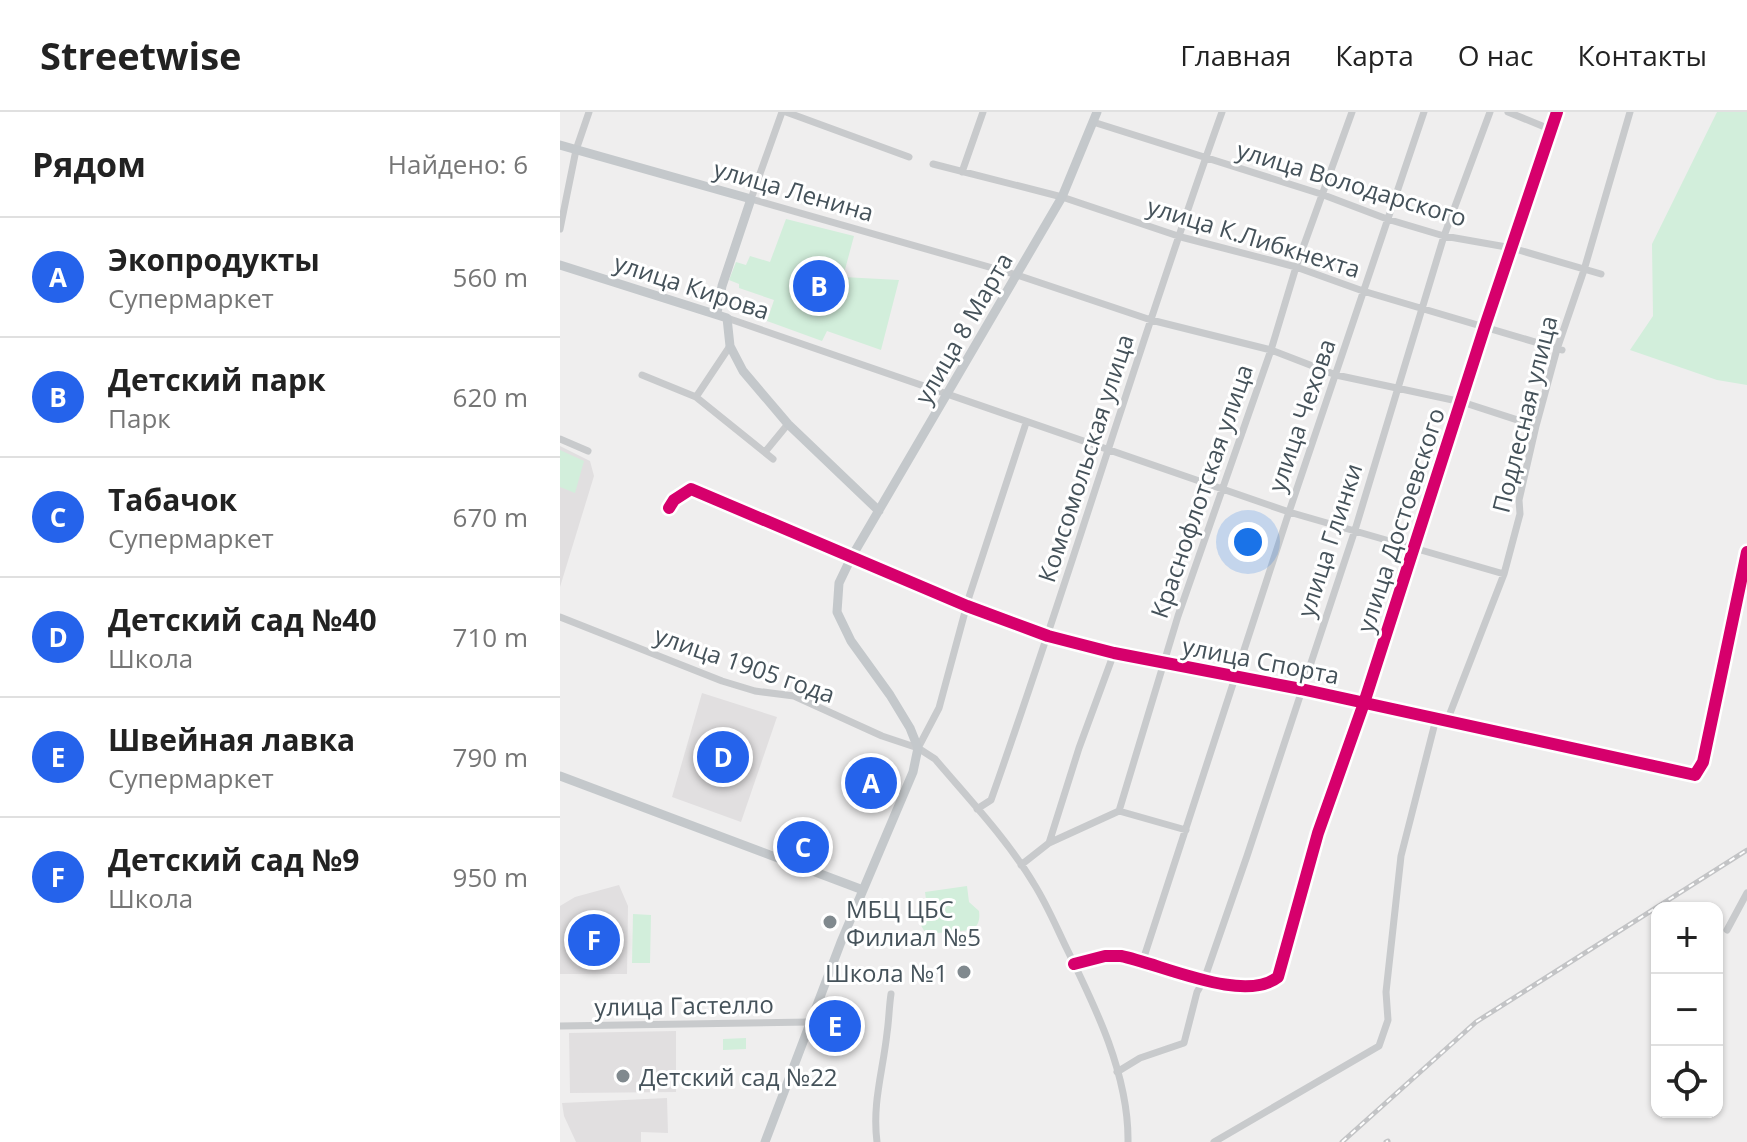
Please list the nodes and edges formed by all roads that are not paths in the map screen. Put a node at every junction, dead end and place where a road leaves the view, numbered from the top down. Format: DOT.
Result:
graph roads {
  1 [pos="589,112"];
  2 [pos="784,112"];
  3 [pos="983,112"];
  4 [pos="1222,112"];
  5 [pos="1352,112"];
  6 [pos="1424,112"];
  7 [pos="1490,112"];
  8 [pos="1508,112"];
  9 [pos="1557,112"];
  10 [pos="1630,112"];
  11 [pos="1095,117"];
  12 [pos="1552,130"];
  13 [pos="560,145"];
  14 [pos="576,150"];
  15 [pos="909,157"];
  16 [pos="1205,160"];
  17 [pos="933,164"];
  18 [pos="962,172"];
  19 [pos="1321,194"];
  20 [pos="1062,197"];
  21 [pos="751,199"];
  22 [pos="1387,219"];
  23 [pos="560,229"];
  24 [pos="1444,236"];
  25 [pos="1181,237"];
  26 [pos="1512,248"];
  27 [pos="560,265"];
  28 [pos="1296,267"];
  29 [pos="1584,270"];
  30 [pos="1601,274"];
  31 [pos="1017,275"];
  32 [pos="1363,291"];
  33 [pos="1423,307"];
  34 [pos="717,313"];
  35 [pos="727,318"];
  36 [pos="1151,320"];
  37 [pos="1485,326"];
  38 [pos="730,346"];
  39 [pos="1560,349"];
  40 [pos="1271,350"];
  41 [pos="642,375"];
  42 [pos="1336,375"];
  43 [pos="1398,387"];
  44 [pos="949,393"];
  45 [pos="696,397"];
  46 [pos="1462,402"];
  47 [pos="1026,423"];
  48 [pos="788,424"];
  49 [pos="1536,426"];
  50 [pos="560,439"];
  51 [pos="1108,449"];
  52 [pos="588,451"];
  53 [pos="765,452"];
  54 [pos="773,459"];
  55 [pos="1222,488"];
  56 [pos="669,508"];
  57 [pos="879,511"];
  58 [pos="1289,512"];
  59 [pos="1355,530"];
  60 [pos="1412,549"];
  61 [pos="1747,552"];
  62 [pos="851,558"];
  63 [pos="1504,574"];
  64 [pos="967,606"];
  65 [pos="560,617"];
  66 [pos="1048,636"];
  67 [pos="1114,653"];
  68 [pos="1165,664"];
  69 [pos="1234,677"];
  70 [pos="1301,689"];
  71 [pos="1364,703"];
  72 [pos="1436,719"];
  73 [pos="1447,721"];
  74 [pos="918,748"];
  75 [pos="560,776"];
  76 [pos="977,809"];
  77 [pos="1119,811"];
  78 [pos="1186,830"];
  79 [pos="1049,843"];
  80 [pos="1021,865"];
  81 [pos="863,890"];
  82 [pos="1747,893"];
  83 [pos="1727,930"];
  84 [pos="1143,960"];
  85 [pos="1074,964"];
  86 [pos="1204,980"];
  87 [pos="891,994"];
  88 [pos="809,1022"];
  89 [pos="560,1026"];
  90 [pos="1117,1072"];
  91 [pos="765,1142"];
  92 [pos="877,1142"];
  93 [pos="1128,1142"];
  94 [pos="1214,1142"];
  1 -- 14 [label="street"];
  2 -- 15 [label="street"];
  2 -- 21 [label="street"];
  3 -- 18 [label="street"];
  4 -- 16 [label="street, Комсомольская улица"];
  5 -- 19 [label="street, Краснофлотская улица"];
  6 -- 22 [label="street, улица Чехова"];
  7 -- 24 [label="street, улица Глинки"];
  8 -- 12 [label="street"];
  9 -- 12 [label="street, улица Достоевского"];
  10 -- 29 [label="street, Подлесная улица"];
  11 -- 16 [label="street, улица Володарского"];
  11 -- 20 [label="main road, улица 8 Марта"];
  12 -- 26 [label="street, улица Достоевского"];
  13 -- 14 [label="main road, улица Ленина"];
  14 -- 21 [label="main road, улица Ленина"];
  14 -- 23 [label="street"];
  16 -- 19 [label="street, улица Володарского"];
  16 -- 25 [label="street, Комсомольская улица"];
  17 -- 18 [label="street, улица К.Либкнехта"];
  18 -- 20 [label="street, улица К.Либкнехта"];
  19 -- 22 [label="street, улица Володарского"];
  19 -- 28 [label="street, Краснофлотская улица"];
  20 -- 25 [label="street, улица К.Либкнехта"];
  20 -- 31 [label="main road, улица 8 Марта"];
  21 -- 31 [label="street, улица Ленина"];
  21 -- 34 [label="main road"];
  22 -- 24 [label="street, улица Володарского"];
  22 -- 32 [label="street, улица Чехова"];
  24 -- 26 [label="street, улица Володарского"];
  24 -- 33 [label="street, улица Глинки"];
  25 -- 28 [label="street, улица К.Либкнехта"];
  25 -- 36 [label="street, Комсомольская улица"];
  26 -- 29 [label="street, улица Володарского"];
  26 -- 37 [label="street, улица Достоевского"];
  27 -- 34 [label="main road, улица Кирова"];
  28 -- 32 [label="street, улица К.Либкнехта"];
  28 -- 40 [label="street, Краснофлотская улица"];
  29 -- 30 [label="street, улица Володарского"];
  29 -- 39 [label="street, Подлесная улица"];
  31 -- 36 [label="street, улица Ленина"];
  31 -- 44 [label="main road, улица 8 Марта"];
  32 -- 33 [label="street, улица К.Либкнехта"];
  32 -- 42 [label="street, улица Чехова"];
  33 -- 37 [label="street, улица К.Либкнехта"];
  33 -- 43 [label="street, улица Глинки"];
  34 -- 35 [label="main road, улица Кирова"];
  35 -- 38 [label="main road"];
  35 -- 44 [label="street, улица Кирова"];
  36 -- 40 [label="street, улица Ленина"];
  36 -- 51 [label="street, Комсомольская улица"];
  37 -- 39 [label="street, улица К.Либкнехта"];
  37 -- 46 [label="street, улица Достоевского"];
  38 -- 45 [label="street"];
  38 -- 48 [label="main road"];
  39 -- 49 [label="street, Подлесная улица"];
  40 -- 42 [label="street, улица Ленина"];
  40 -- 55 [label="street, Краснофлотская улица"];
  41 -- 45 [label="street"];
  42 -- 43 [label="street, улица Ленина"];
  42 -- 58 [label="street, улица Чехова"];
  43 -- 46 [label="street, улица Ленина"];
  43 -- 59 [label="street, улица Глинки"];
  44 -- 47 [label="street, улица Кирова"];
  44 -- 57 [label="main road, улица 8 Марта"];
  45 -- 53 [label="street"];
  46 -- 49 [label="street, улица Ленина"];
  46 -- 60 [label="street, улица Достоевского"];
  47 -- 51 [label="street, улица Кирова"];
  47 -- 64 [label="street"];
  48 -- 53 [label="street"];
  48 -- 57 [label="main road"];
  49 -- 63 [label="street, Подлесная улица"];
  50 -- 52 [label="street"];
  51 -- 55 [label="street, улица Кирова"];
  51 -- 66 [label="street, Комсомольская улица"];
  53 -- 54 [label="street"];
  55 -- 58 [label="street, улица Кирова"];
  55 -- 68 [label="street, Краснофлотская улица"];
  56 -- 62 [label="street, улица Спорта"];
  57 -- 62 [label="main road, улица 8 Марта"];
  58 -- 59 [label="street, улица Кирова"];
  58 -- 69 [label="street, улица Чехова"];
  59 -- 60 [label="street, улица Кирова"];
  59 -- 70 [label="street, улица Глинки"];
  60 -- 63 [label="street, улица Кирова"];
  60 -- 71 [label="street, улица Достоевского"];
  61 -- 73 [label="street, улица Спорта"];
  62 -- 64 [label="street, улица Спорта"];
  62 -- 74 [label="main road, улица 8 Марта"];
  63 -- 73 [label="street, Подлесная улица"];
  64 -- 66 [label="street, улица Спорта"];
  64 -- 74 [label="street"];
  65 -- 74 [label="street, улица 1905 года"];
  66 -- 67 [label="street, улица Спорта"];
  66 -- 76 [label="street, Комсомольская улица"];
  67 -- 68 [label="street, улица Спорта"];
  67 -- 79 [label="street"];
  68 -- 69 [label="street, улица Спорта"];
  68 -- 77 [label="street, Краснофлотская улица"];
  69 -- 70 [label="street, улица Спорта"];
  69 -- 78 [label="street, улица Чехова"];
  70 -- 71 [label="street, улица Спорта"];
  70 -- 86 [label="street, улица Глинки"];
  71 -- 72 [label="street, улица Спорта"];
  71 -- 86 [label="street, улица Достоевского"];
  72 -- 73 [label="street, улица Спорта"];
  72 -- 94 [label="street"];
  74 -- 76 [label="street"];
  74 -- 81 [label="main road"];
  75 -- 81 [label="main road"];
  76 -- 80 [label="street"];
  77 -- 78 [label="street"];
  77 -- 79 [label="street"];
  78 -- 84 [label="street, улица Чехова"];
  79 -- 80 [label="street"];
  80 -- 85 [label="street"];
  81 -- 88 [label="main road"];
  82 -- 83 [label="street"];
  84 -- 85 [label="street"];
  84 -- 86 [label="street"];
  85 -- 90 [label="street"];
  86 -- 90 [label="street, улица Глинки"];
  87 -- 92 [label="street"];
  88 -- 89 [label="street, улица Гастелло"];
  88 -- 91 [label="main road"];
  90 -- 93 [label="street"];
}
